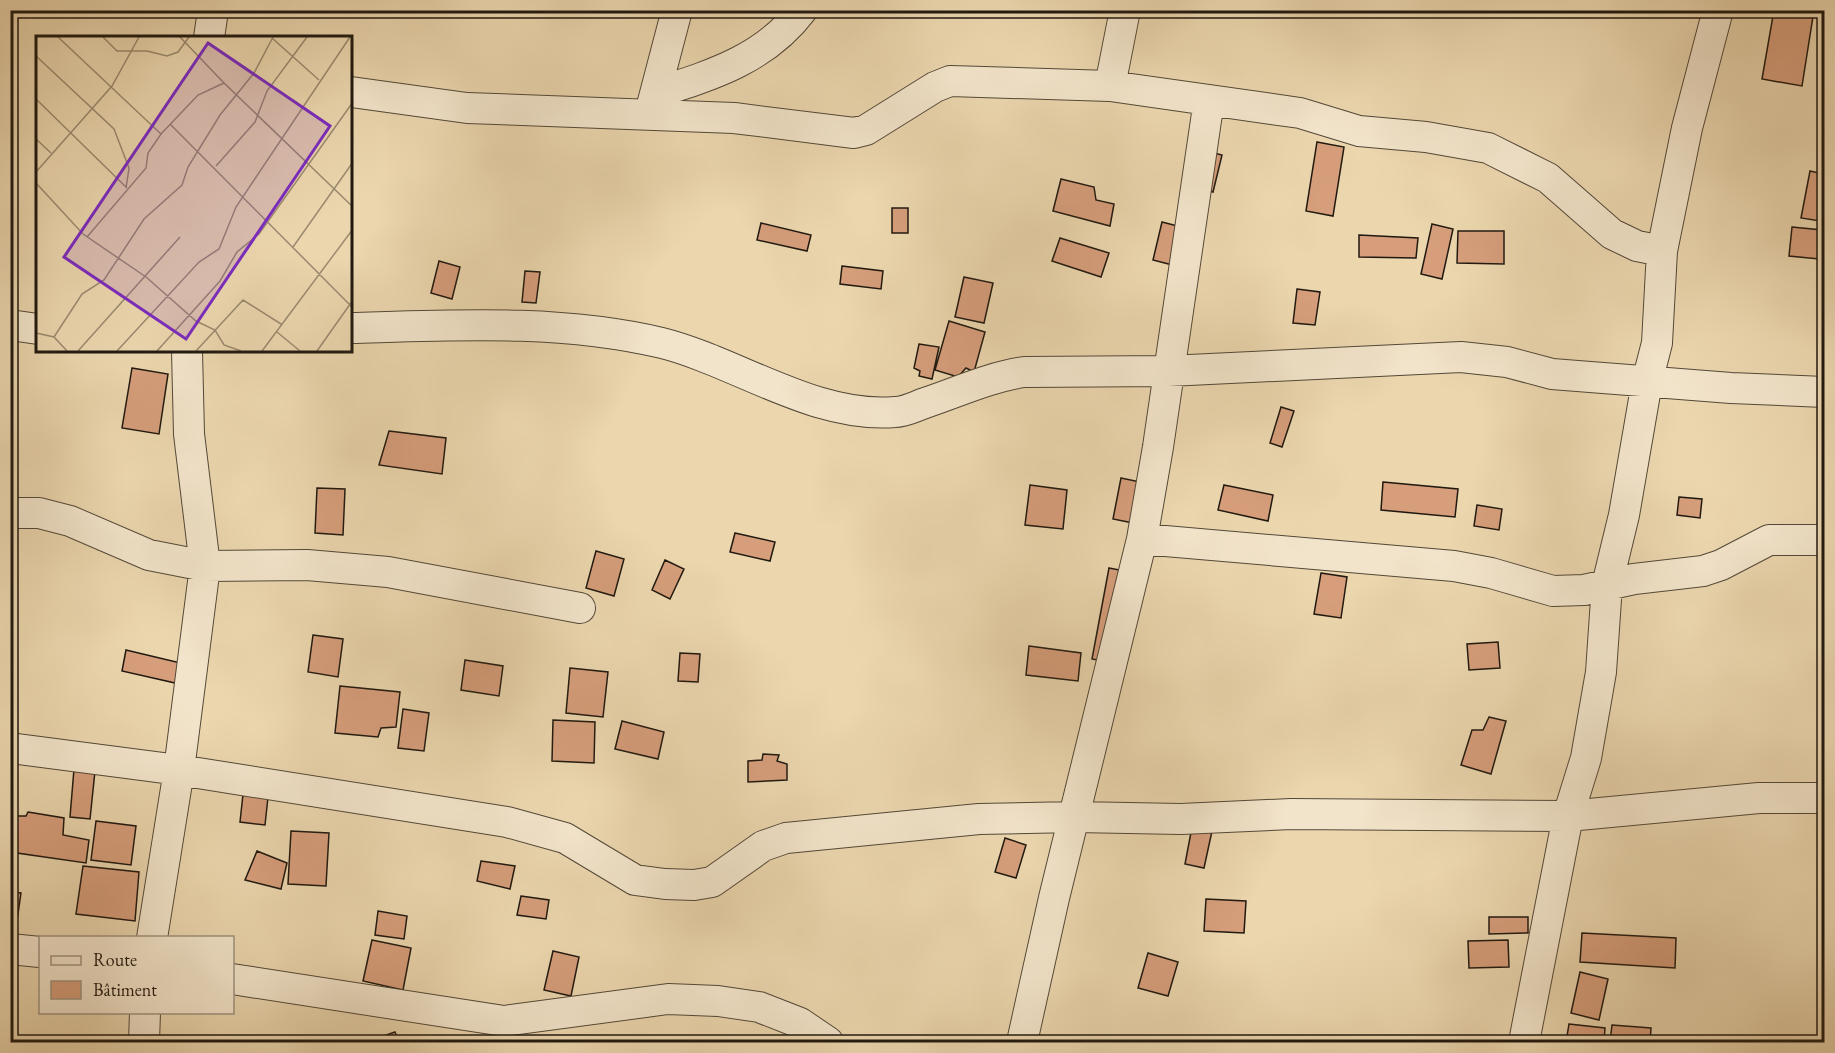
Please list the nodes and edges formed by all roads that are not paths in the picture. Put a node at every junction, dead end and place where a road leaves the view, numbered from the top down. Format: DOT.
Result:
graph roads {
  1 [pos="213,10"];
  2 [pos="677,10"];
  3 [pos="802,10"];
  4 [pos="1125,10"];
  5 [pos="1718,10"];
  6 [pos="210,36"];
  7 [pos="1110,86"];
  8 [pos="352,92"];
  9 [pos="1209,100"];
  10 [pos="653,104"];
  11 [pos="1662,250"];
  12 [pos="10,325"];
  13 [pos="352,328"];
  14 [pos="36,329"];
  15 [pos="187,352"];
  16 [pos="1168,370"];
  17 [pos="1647,382"];
  18 [pos="1824,392"];
  19 [pos="10,513"];
  20 [pos="1142,539"];
  21 [pos="1824,540"];
  22 [pos="205,566"];
  23 [pos="1607,585"];
  24 [pos="580,608"];
  25 [pos="10,748"];
  26 [pos="179,770"];
  27 [pos="1824,798"];
  28 [pos="1568,816"];
  29 [pos="1075,817"];
  30 [pos="153,936"];
  31 [pos="10,949"];
  32 [pos="39,952"];
  33 [pos="234,979"];
  34 [pos="145,1014"];
  35 [pos="144,1042"];
  36 [pos="828,1042"];
  37 [pos="1022,1042"];
  38 [pos="1524,1042"];
  1 -- 6 [label="street"];
  2 -- 10 [label="street"];
  3 -- 10 [label="street"];
  4 -- 7 [label="street"];
  5 -- 11 [label="street"];
  7 -- 9 [label="street"];
  7 -- 10 [label="street"];
  8 -- 10 [label="street"];
  9 -- 11 [label="street"];
  9 -- 16 [label="street"];
  11 -- 17 [label="street"];
  12 -- 14 [label="street"];
  13 -- 16 [label="street"];
  15 -- 22 [label="street"];
  16 -- 17 [label="street"];
  16 -- 20 [label="street"];
  17 -- 18 [label="street"];
  17 -- 23 [label="street"];
  19 -- 22 [label="street"];
  20 -- 23 [label="street"];
  20 -- 29 [label="street"];
  21 -- 23 [label="street"];
  22 -- 24 [label="street"];
  22 -- 26 [label="street"];
  23 -- 28 [label="street"];
  25 -- 26 [label="street"];
  26 -- 29 [label="street"];
  26 -- 30 [label="street"];
  27 -- 28 [label="street"];
  28 -- 29 [label="street"];
  28 -- 38 [label="street"];
  29 -- 37 [label="street"];
  31 -- 32 [label="street"];
  33 -- 36 [label="street"];
  34 -- 35 [label="street"];
}
